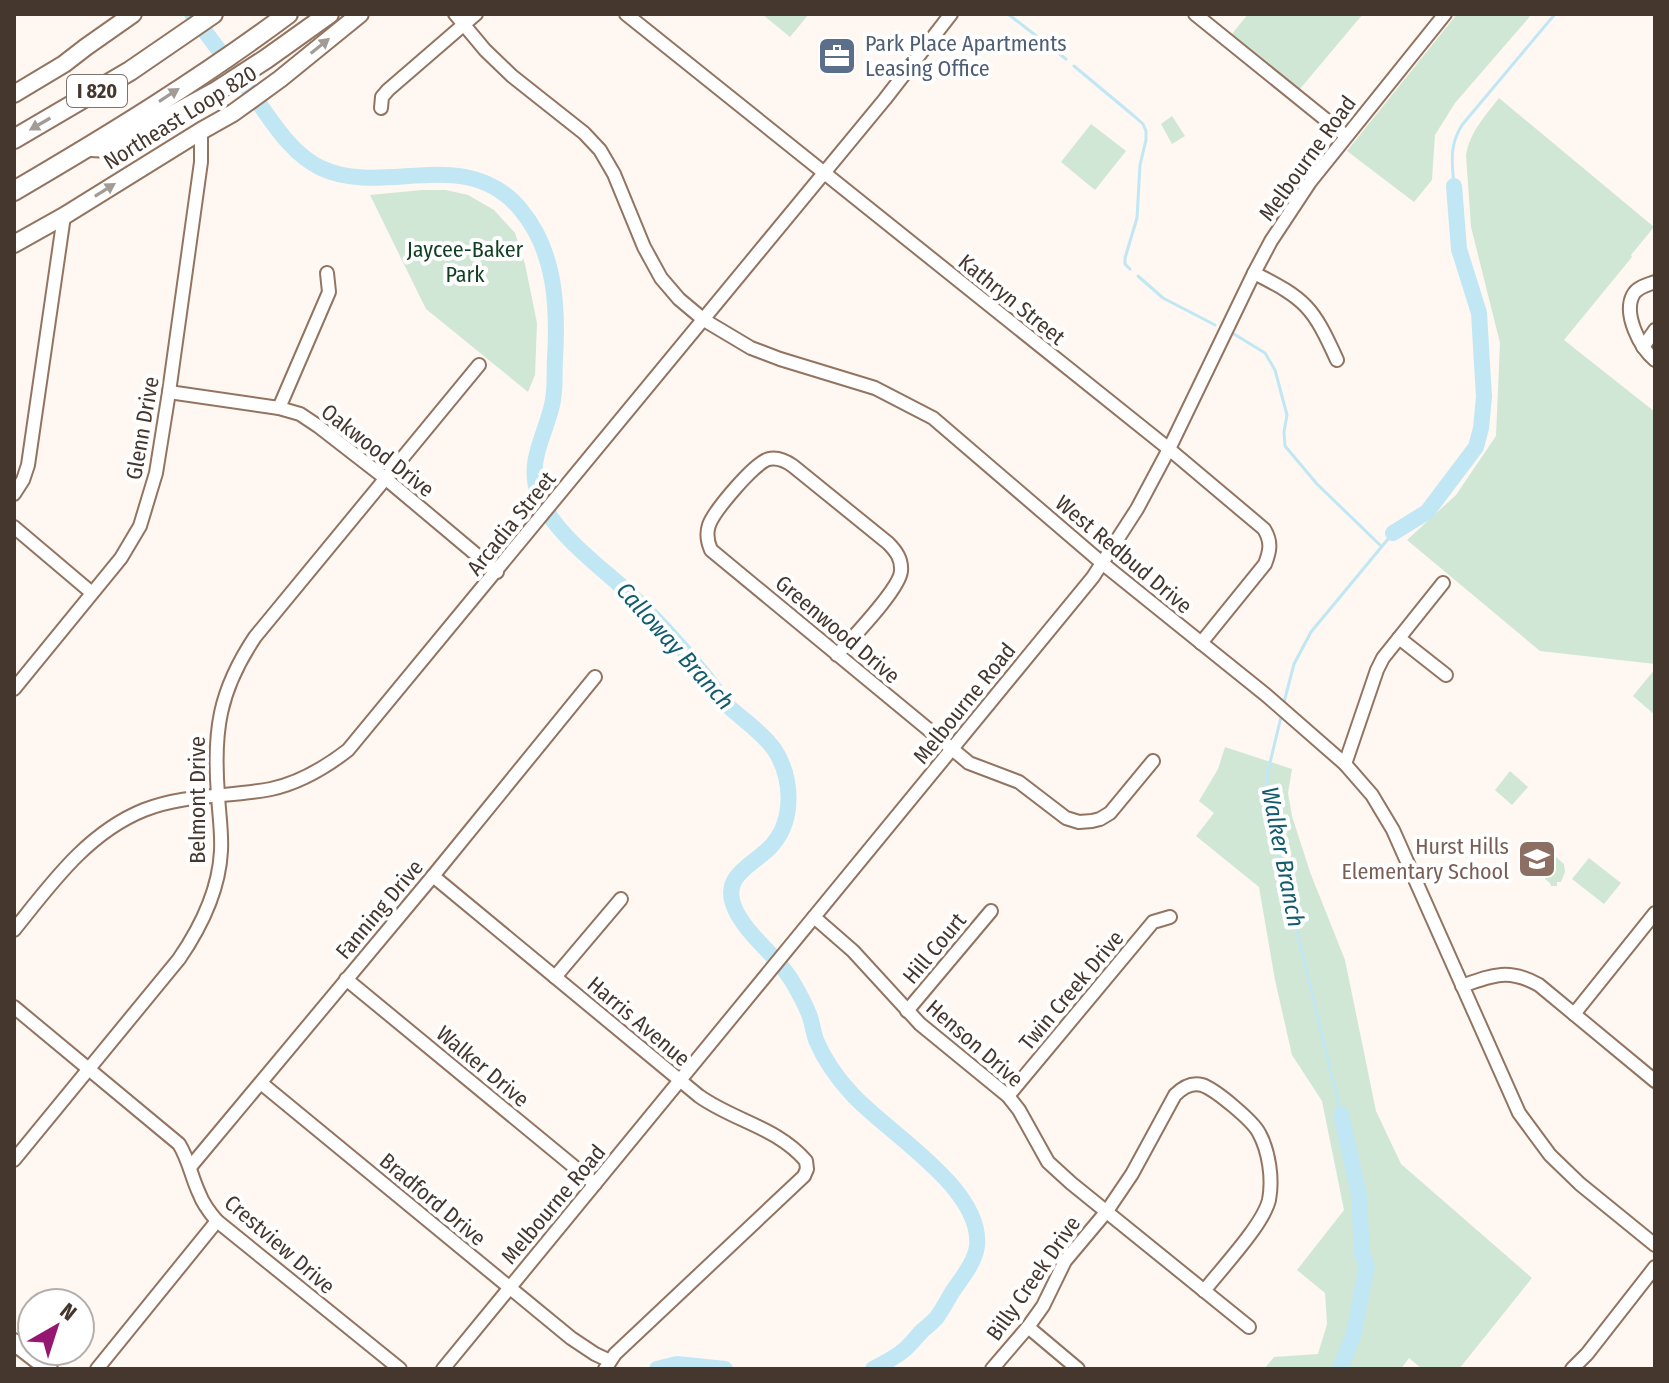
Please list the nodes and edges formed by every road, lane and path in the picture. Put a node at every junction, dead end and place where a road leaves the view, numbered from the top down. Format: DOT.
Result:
graph roads {
  1 [pos="133,14"];
  2 [pos="213,14"];
  3 [pos="288,14"];
  4 [pos="329,14"];
  5 [pos="360,14"];
  6 [pos="476,14"];
  7 [pos="626,14"];
  8 [pos="951,14"];
  9 [pos="1195,14"];
  10 [pos="1445,14"];
  11 [pos="459,19"];
  12 [pos="14,94"];
  13 [pos="381,108"];
  14 [pos="201,131"];
  15 [pos="1346,136"];
  16 [pos="14,139"];
  17 [pos="90,147"];
  18 [pos="825,173"];
  19 [pos="14,191"];
  20 [pos="64,216"];
  21 [pos="14,244"];
  22 [pos="327,273"];
  23 [pos="1254,273"];
  24 [pos="1655,282"];
  25 [pos="704,320"];
  26 [pos="1655,330"];
  27 [pos="1643,347"];
  28 [pos="1337,360"];
  29 [pos="1655,360"];
  30 [pos="479,365"];
  31 [pos="169,392"];
  32 [pos="279,408"];
  33 [pos="1169,449"];
  34 [pos="385,478"];
  35 [pos="14,494"];
  36 [pos="14,527"];
  37 [pos="1102,563"];
  38 [pos="497,572"];
  39 [pos="1443,583"];
  40 [pos="92,593"];
  41 [pos="1399,638"];
  42 [pos="1201,643"];
  43 [pos="837,655"];
  44 [pos="1446,675"];
  45 [pos="595,677"];
  46 [pos="14,689"];
  47 [pos="952,749"];
  48 [pos="1153,761"];
  49 [pos="1345,764"];
  50 [pos="218,796"];
  51 [pos="433,876"];
  52 [pos="621,899"];
  53 [pos="991,911"];
  54 [pos="1655,913"];
  55 [pos="814,917"];
  56 [pos="1170,917"];
  57 [pos="14,930"];
  58 [pos="555,977"];
  59 [pos="346,979"];
  60 [pos="1462,986"];
  61 [pos="14,1007"];
  62 [pos="907,1011"];
  63 [pos="1574,1014"];
  64 [pos="89,1069"];
  65 [pos="680,1081"];
  66 [pos="1655,1081"];
  67 [pos="261,1083"];
  68 [pos="1008,1096"];
  69 [pos="14,1160"];
  70 [pos="191,1166"];
  71 [pos="595,1184"];
  72 [pos="794,1186"];
  73 [pos="1107,1211"];
  74 [pos="217,1221"];
  75 [pos="1655,1245"];
  76 [pos="1655,1267"];
  77 [pos="509,1288"];
  78 [pos="1204,1291"];
  79 [pos="1028,1327"];
  80 [pos="1249,1327"];
  81 [pos="14,1342"];
  82 [pos="607,1365"];
  83 [pos="49,1369"];
  84 [pos="97,1369"];
  85 [pos="400,1369"];
  86 [pos="443,1369"];
  87 [pos="992,1369"];
  88 [pos="1078,1369"];
  89 [pos="1572,1369"];
  1 -- 12 [label="main road"];
  2 -- 16 [label="highway, I 820, one-way"];
  17 -- 3 [label="highway, I 820, one-way"];
  4 -- 17 [label="highway"];
  14 -- 5 [label="main road, Northeast Loop 820, one-way"];
  6 -- 11 [label="street"];
  7 -- 18 [label="street, Kathryn Street"];
  8 -- 18 [label="street, Arcadia Street"];
  9 -- 15 [label="street"];
  10 -- 15 [label="street, Melbourne Road"];
  11 -- 13 [label="street"];
  11 -- 25 [label="street, West Redbud Drive"];
  20 -- 14 [label="main road, Northeast Loop 820, one-way"];
  14 -- 31 [label="street, Glenn Drive"];
  15 -- 23 [label="street, Melbourne Road"];
  17 -- 19 [label="highway, I 820"];
  18 -- 25 [label="street, Arcadia Street"];
  18 -- 33 [label="street, Kathryn Street"];
  20 -- 21 [label="main road, Northeast Loop 820"];
  20 -- 35 [label="street"];
  22 -- 32 [label="street"];
  23 -- 28 [label="street"];
  23 -- 33 [label="street, Melbourne Road"];
  24 -- 27 [label="street"];
  25 -- 37 [label="street, West Redbud Drive"];
  25 -- 38 [label="street, Arcadia Street"];
  26 -- 27 [label="street"];
  27 -- 29 [label="street"];
  30 -- 34 [label="street, Belmont Drive"];
  31 -- 32 [label="street, Oakwood Drive"];
  31 -- 40 [label="street, Glenn Drive"];
  32 -- 34 [label="street, Oakwood Drive"];
  33 -- 37 [label="street, Melbourne Road"];
  33 -- 42 [label="street, Kathryn Street"];
  34 -- 38 [label="street, Oakwood Drive"];
  34 -- 50 [label="street, Belmont Drive"];
  36 -- 40 [label="street"];
  37 -- 42 [label="street, West Redbud Drive"];
  37 -- 47 [label="street, Melbourne Road"];
  38 -- 50 [label="street, Arcadia Street"];
  39 -- 41 [label="street"];
  40 -- 46 [label="street, Glenn Drive"];
  41 -- 44 [label="street"];
  41 -- 49 [label="street"];
  42 -- 49 [label="street, West Redbud Drive"];
  43 -- 43 [label="street, Greenwood Drive"];
  43 -- 47 [label="street, Greenwood Drive"];
  45 -- 51 [label="street, Fanning Drive"];
  47 -- 48 [label="street, Greenwood Drive"];
  47 -- 55 [label="street, Melbourne Road"];
  49 -- 60 [label="street, West Redbud Drive"];
  50 -- 57 [label="street, Arcadia Street"];
  50 -- 64 [label="street, Belmont Drive"];
  51 -- 58 [label="street, Harris Avenue"];
  51 -- 59 [label="street, Fanning Drive"];
  52 -- 58 [label="street"];
  53 -- 62 [label="street, Hill Court"];
  54 -- 63 [label="street"];
  55 -- 62 [label="street, Henson Drive"];
  55 -- 65 [label="street, Melbourne Road"];
  56 -- 68 [label="street, Twin Creek Drive"];
  58 -- 65 [label="street, Harris Avenue"];
  59 -- 67 [label="street, Fanning Drive"];
  59 -- 71 [label="street, Walker Drive"];
  60 -- 63 [label="street"];
  60 -- 75 [label="street, West Redbud Drive"];
  61 -- 64 [label="street, Crestview Drive"];
  62 -- 68 [label="street, Henson Drive"];
  63 -- 66 [label="street"];
  64 -- 69 [label="street, Belmont Drive"];
  64 -- 70 [label="street, Crestview Drive"];
  65 -- 71 [label="street, Melbourne Road"];
  65 -- 72 [label="street, Harris Avenue"];
  67 -- 70 [label="street, Fanning Drive"];
  67 -- 77 [label="street, Bradford Drive"];
  68 -- 73 [label="street, Henson Drive"];
  70 -- 74 [label="street, Crestview Drive"];
  71 -- 77 [label="street, Melbourne Road"];
  72 -- 82 [label="street, Bradford Drive"];
  73 -- 78 [label="street, Henson Drive"];
  73 -- 78 [label="street, Billy Creek Drive"];
  73 -- 79 [label="street, Billy Creek Drive"];
  74 -- 84 [label="street"];
  74 -- 85 [label="street, Crestview Drive"];
  76 -- 89 [label="street"];
  77 -- 82 [label="street, Bradford Drive"];
  77 -- 86 [label="street, Melbourne Road"];
  78 -- 80 [label="street, Henson Drive"];
  79 -- 87 [label="street, Billy Creek Drive"];
  79 -- 88 [label="street"];
  81 -- 83 [label="main road"];
}
